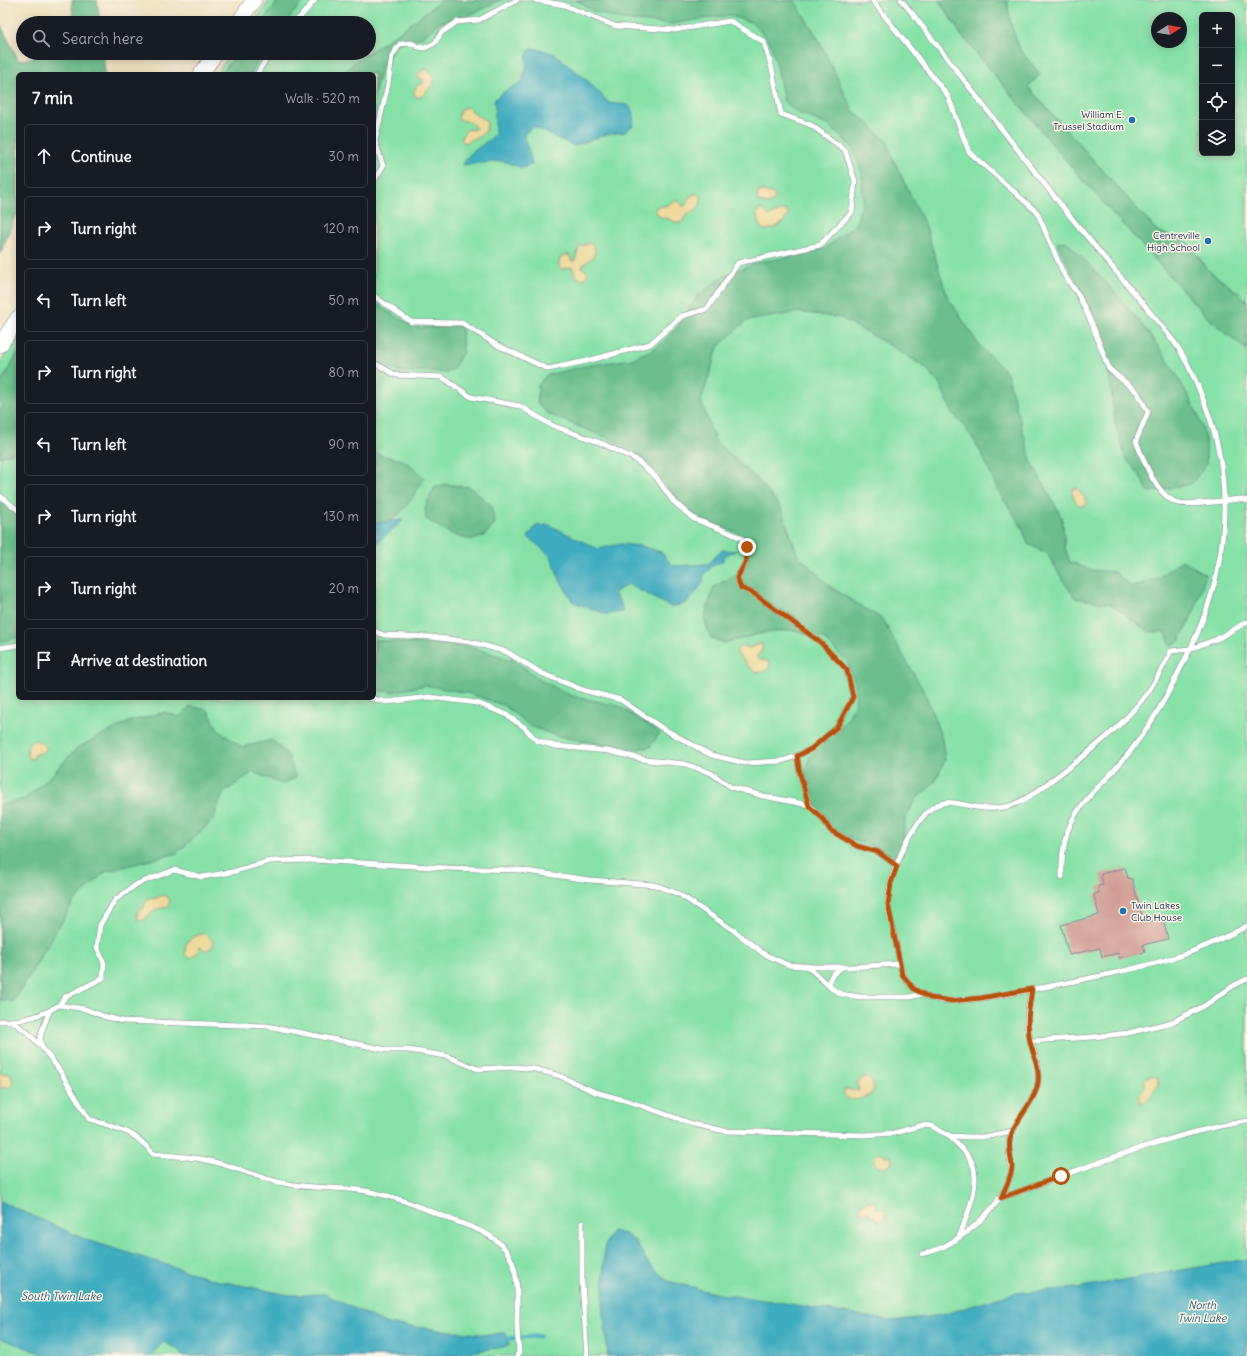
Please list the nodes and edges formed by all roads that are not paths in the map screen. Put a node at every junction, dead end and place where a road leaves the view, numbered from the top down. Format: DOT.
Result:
graph roads {
  1 [pos="254,0"];
  2 [pos="315,0"];
  3 [pos="517,0"];
  4 [pos="534,0"];
  5 [pos="872,0"];
  6 [pos="901,0"];
  7 [pos="243,16"];
  8 [pos="301,16"];
  9 [pos="211,60"];
  10 [pos="266,60"];
  11 [pos="202,72"];
  12 [pos="258,72"];
  13 [pos="376,136"];
  14 [pos="376,143"];
  15 [pos="376,178"];
  16 [pos="376,297"];
  17 [pos="16,321"];
  18 [pos="0,346"];
  19 [pos="376,364"];
  20 [pos="0,496"];
  21 [pos="1224,500"];
  22 [pos="1247,501"];
  23 [pos="16,508"];
  24 [pos="1247,622"];
  25 [pos="376,632"];
  26 [pos="16,645"];
  27 [pos="0,648"];
  28 [pos="1190,649"];
  29 [pos="376,699"];
  30 [pos="797,756"];
  31 [pos="809,806"];
  32 [pos="897,866"];
  33 [pos="1062,878"];
  34 [pos="1247,926"];
  35 [pos="899,964"];
  36 [pos="807,966"];
  37 [pos="842,967"];
  38 [pos="1247,979"];
  39 [pos="831,988"];
  40 [pos="1032,989"];
  41 [pos="922,994"];
  42 [pos="59,1005"];
  43 [pos="49,1012"];
  44 [pos="0,1021"];
  45 [pos="12,1021"];
  46 [pos="1030,1041"];
  47 [pos="42,1047"];
  48 [pos="1247,1121"];
  49 [pos="1013,1131"];
  50 [pos="947,1134"];
  51 [pos="1001,1198"];
  52 [pos="582,1224"];
  53 [pos="959,1237"];
  54 [pos="922,1254"];
  55 [pos="518,1354"];
  56 [pos="587,1356"];
  1 -- 7 [label="street"];
  2 -- 8 [label="lane"];
  3 -- 13 [label="lane"];
  4 -- 16 [label="lane"];
  5 -- 21 [label="lane"];
  6 -- 21 [label="lane"];
  9 -- 11 [label="street"];
  10 -- 12 [label="lane"];
  14 -- 15 [label="lane"];
  17 -- 18 [label="street"];
  19 -- 30 [label="lane"];
  20 -- 23 [label="lane"];
  21 -- 22 [label="lane"];
  21 -- 28 [label="lane"];
  24 -- 28 [label="lane"];
  25 -- 30 [label="lane"];
  26 -- 27 [label="lane"];
  28 -- 32 [label="lane"];
  28 -- 33 [label="lane"];
  29 -- 31 [label="lane"];
  30 -- 31 [label="lane"];
  31 -- 32 [label="lane"];
  32 -- 35 [label="lane"];
  34 -- 40 [label="lane"];
  35 -- 37 [label="lane"];
  35 -- 41 [label="lane"];
  36 -- 37 [label="lane"];
  36 -- 39 [label="lane"];
  36 -- 42 [label="lane"];
  37 -- 39 [label="lane"];
  38 -- 46 [label="lane"];
  39 -- 41 [label="lane"];
  40 -- 41 [label="lane"];
  40 -- 46 [label="lane"];
  42 -- 43 [label="lane"];
  42 -- 50 [label="lane"];
  43 -- 45 [label="lane"];
  43 -- 47 [label="lane"];
  44 -- 45 [label="lane"];
  45 -- 47 [label="lane"];
  46 -- 49 [label="lane"];
  47 -- 55 [label="lane"];
  48 -- 51 [label="lane"];
  49 -- 50 [label="lane"];
  49 -- 51 [label="lane"];
  50 -- 53 [label="lane"];
  51 -- 53 [label="lane"];
  52 -- 56 [label="lane"];
  53 -- 54 [label="lane"];
}
